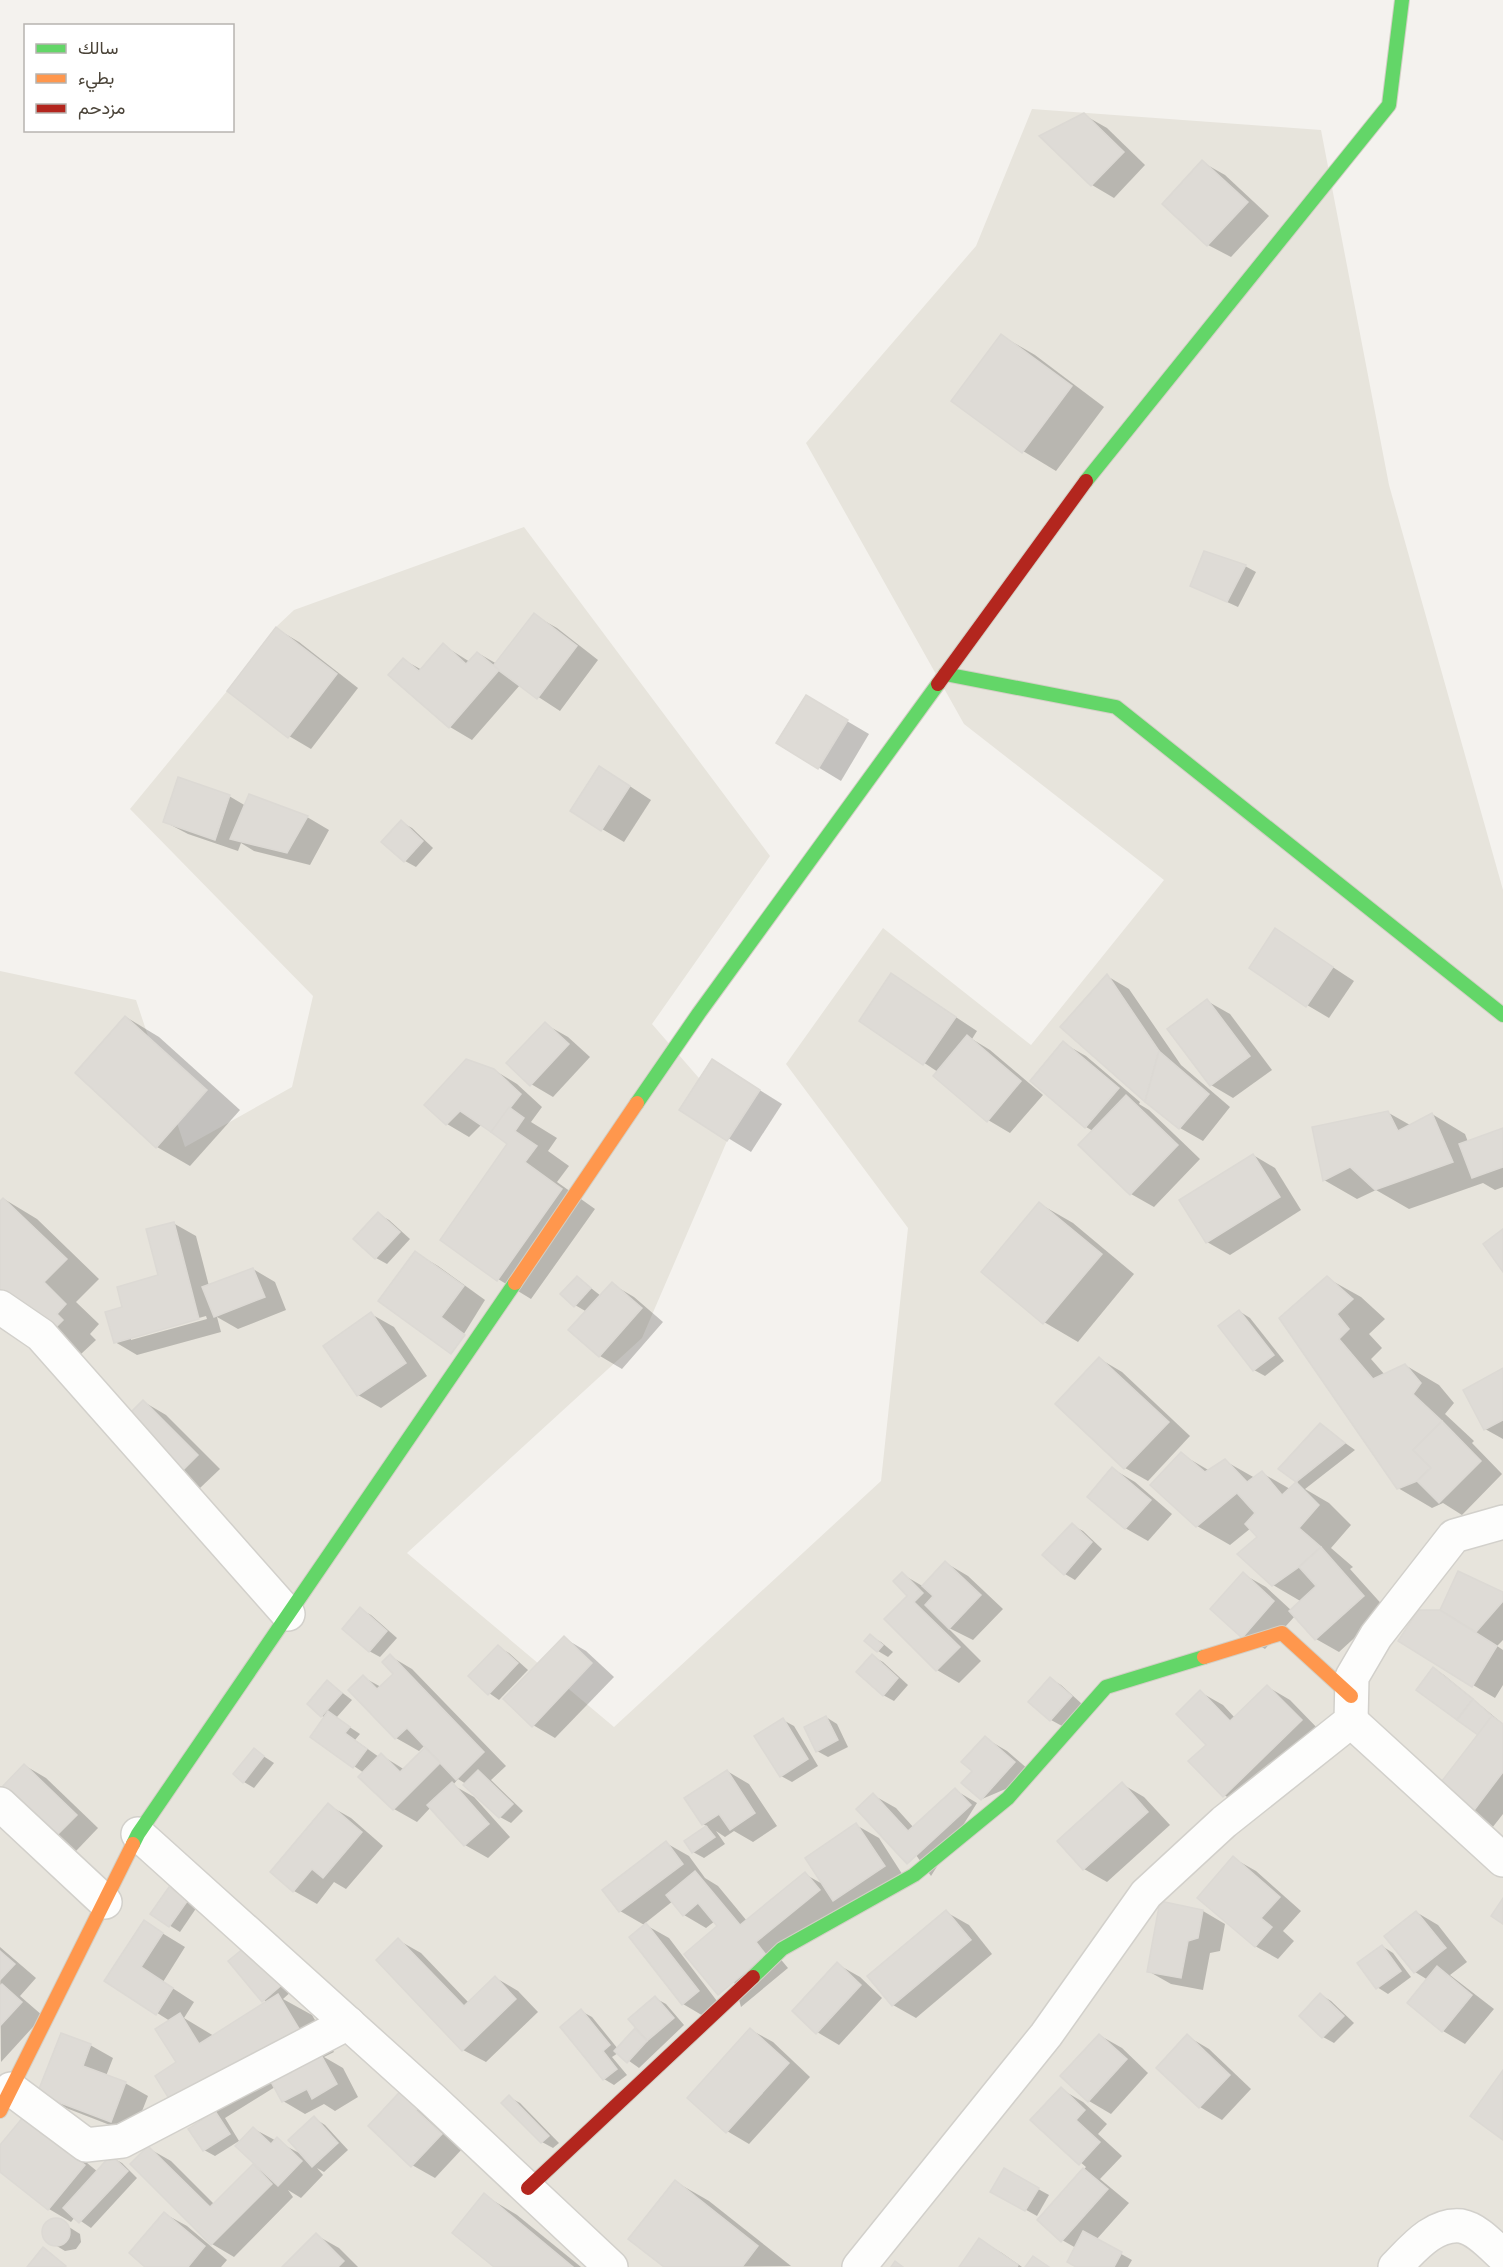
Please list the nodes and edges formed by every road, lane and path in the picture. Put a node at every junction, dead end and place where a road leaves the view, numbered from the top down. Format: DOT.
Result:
graph roads {
  1 [pos="1402,0"];
  2 [pos="945,674"];
  3 [pos="1503,1016"];
  4 [pos="0,1307"];
  5 [pos="1503,1522"];
  6 [pos="288,1614"];
  7 [pos="1351,1708"];
  8 [pos="0,1804"];
  9 [pos="138,1834"];
  10 [pos="1503,1860"];
  11 [pos="105,1902"];
  12 [pos="348,2023"];
  13 [pos="6,2100"];
  14 [pos="528,2188"];
  15 [pos="1503,2256"];
  16 [pos="612,2267"];
  17 [pos="859,2267"];
  18 [pos="1395,2267"];
  1 -- 2 [label="street"];
  2 -- 3 [label="street"];
  2 -- 6 [label="street"];
  4 -- 6 [label="street"];
  5 -- 7 [label="street"];
  6 -- 9 [label="street"];
  7 -- 10 [label="street"];
  7 -- 14 [label="street"];
  7 -- 17 [label="street"];
  8 -- 11 [label="street"];
  9 -- 11 [label="street"];
  9 -- 12 [label="street"];
  11 -- 13 [label="street"];
  12 -- 13 [label="street"];
  12 -- 14 [label="street"];
  14 -- 16 [label="street"];
  15 -- 18 [label="street"];
}
